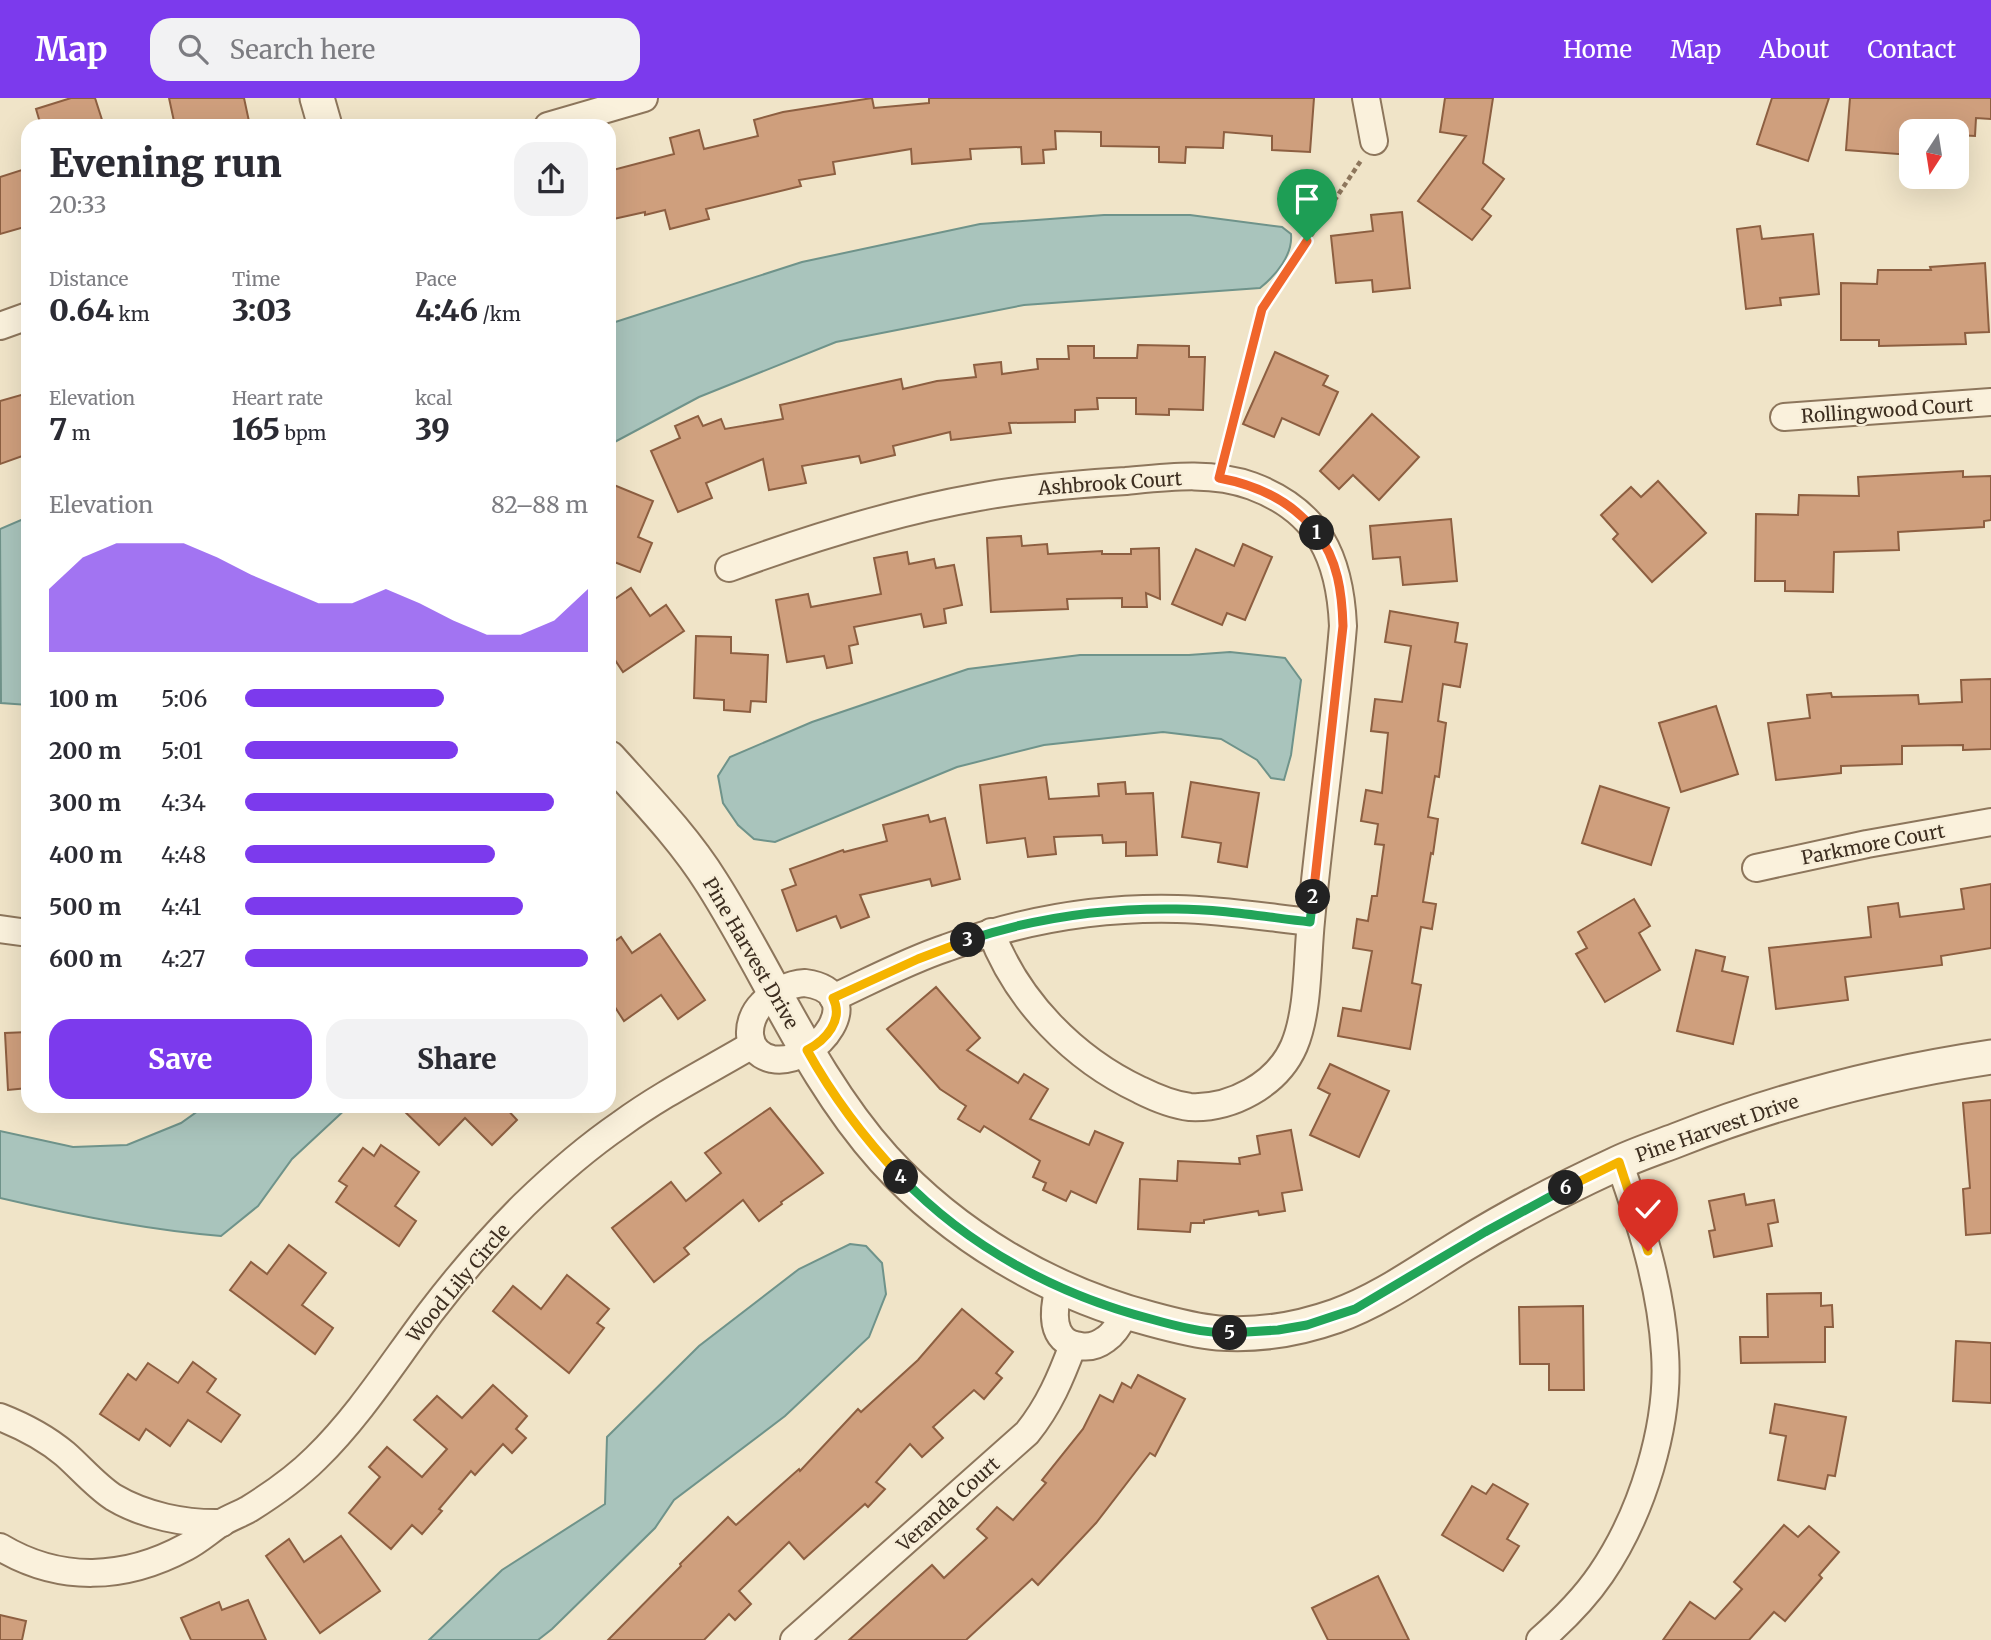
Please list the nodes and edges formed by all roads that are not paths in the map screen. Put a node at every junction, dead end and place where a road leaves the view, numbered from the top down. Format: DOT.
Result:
graph roads {
  1 [pos="317,98"];
  2 [pos="644,98"];
  3 [pos="1366,98"];
  4 [pos="324,119"];
  5 [pos="572,119"];
  6 [pos="1374,141"];
  7 [pos="21,318"];
  8 [pos="0,326"];
  9 [pos="1991,402"];
  10 [pos="1784,417"];
  11 [pos="729,568"];
  12 [pos="616,766"];
  13 [pos="1991,822"];
  14 [pos="1755,867"];
  15 [pos="1310,922"];
  16 [pos="0,929"];
  17 [pos="21,932"];
  18 [pos="991,932"];
  19 [pos="776,993"];
  20 [pos="833,998"];
  21 [pos="752,1045"];
  22 [pos="807,1050"];
  23 [pos="1991,1057"];
  24 [pos="1619,1162"];
  25 [pos="1059,1287"];
  26 [pos="1126,1313"];
  27 [pos="1073,1345"];
  28 [pos="0,1417"];
  29 [pos="222,1523"];
  30 [pos="0,1547"];
  31 [pos="794,1640"];
  32 [pos="1540,1640"];
  1 -- 4 [label="street"];
  2 -- 5 [label="street"];
  3 -- 6 [label="street"];
  7 -- 8 [label="street"];
  9 -- 10 [label="street, Rollingwood Court"];
  11 -- 15 [label="street, Ashbrook Court"];
  12 -- 19 [label="street, Pine Harvest Drive"];
  13 -- 14 [label="street, Parkmore Court"];
  15 -- 18 [label="street"];
  15 -- 18 [label="street, Ashbrook Court"];
  16 -- 17 [label="street"];
  18 -- 20 [label="street"];
  19 -- 20 [label="street"];
  19 -- 21 [label="street"];
  19 -- 22 [label="street, Pine Harvest Drive"];
  20 -- 22 [label="street"];
  21 -- 22 [label="street"];
  21 -- 29 [label="street, Wood Lily Circle"];
  22 -- 25 [label="street, Pine Harvest Drive"];
  23 -- 24 [label="street, Pine Harvest Drive"];
  24 -- 26 [label="street, Pine Harvest Drive"];
  24 -- 32 [label="street"];
  25 -- 26 [label="street, Pine Harvest Drive"];
  25 -- 27 [label="street"];
  26 -- 27 [label="street"];
  27 -- 31 [label="street, Veranda Court"];
  28 -- 29 [label="street"];
  29 -- 30 [label="street, Wood Lily Circle"];
}
